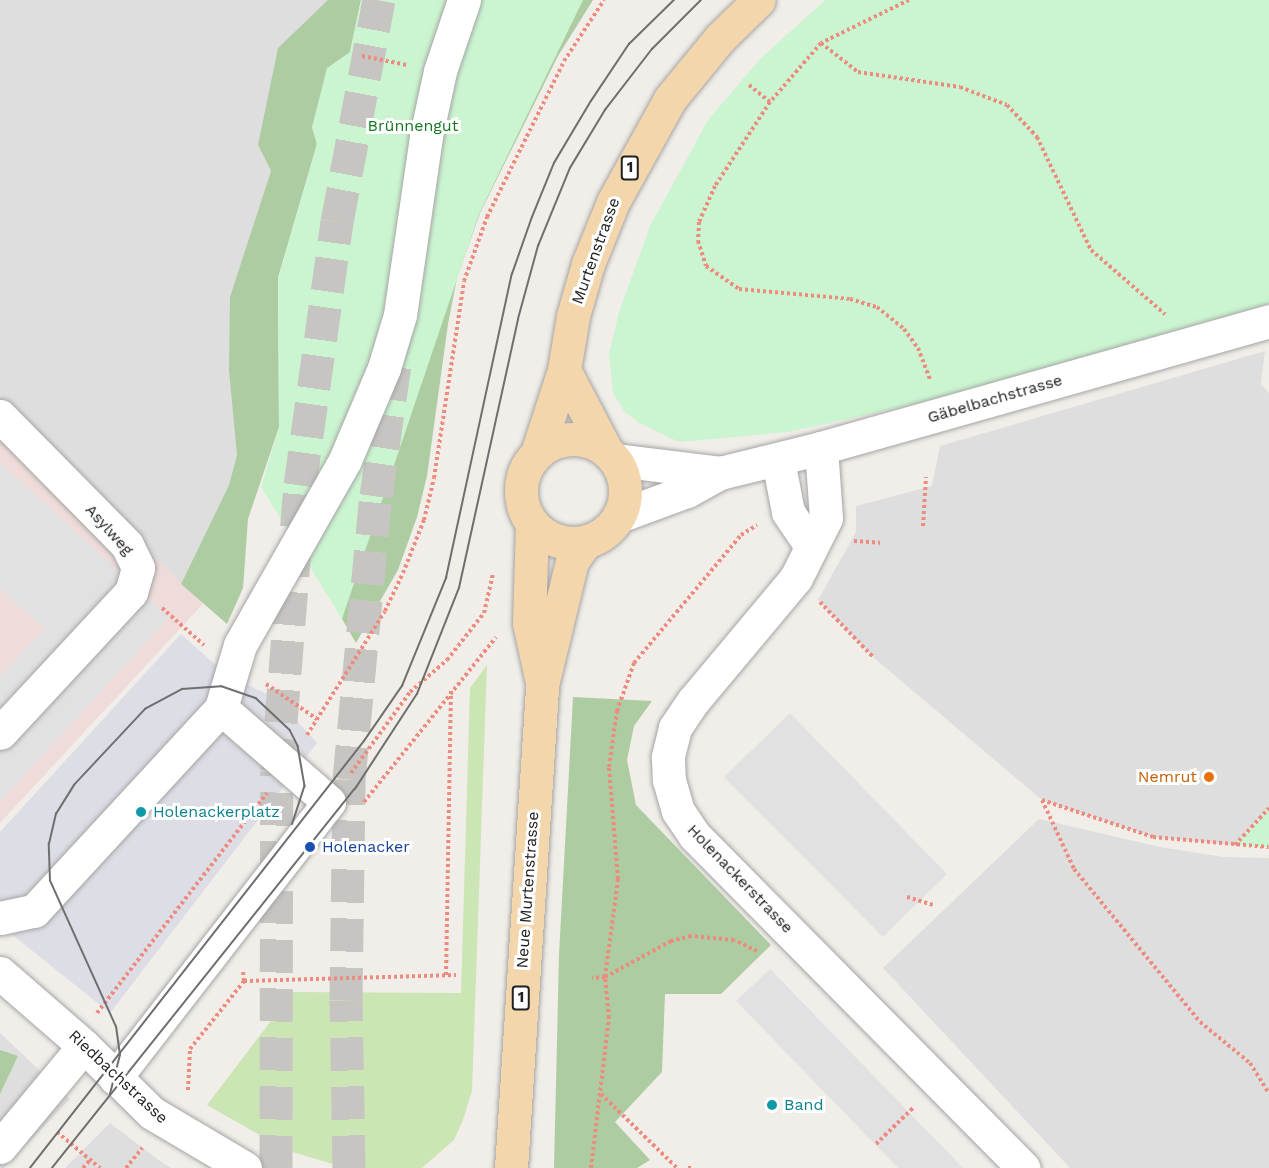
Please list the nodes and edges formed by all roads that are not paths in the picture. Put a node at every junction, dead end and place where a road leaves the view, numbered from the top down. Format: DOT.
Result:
graph roads {
  1 [pos="464,0"];
  2 [pos="759,0"];
  3 [pos="1269,321"];
  4 [pos="564,370"];
  5 [pos="0,416"];
  6 [pos="821,448"];
  7 [pos="537,453"];
  8 [pos="611,455"];
  9 [pos="778,460"];
  10 [pos="720,473"];
  11 [pos="619,516"];
  12 [pos="532,523"];
  13 [pos="586,542"];
  14 [pos="810,545"];
  15 [pos="542,685"];
  16 [pos="221,708"];
  17 [pos="0,733"];
  18 [pos="0,918"];
  19 [pos="0,974"];
  20 [pos="84,1046"];
  21 [pos="115,1078"];
  22 [pos="0,1147"];
  23 [pos="244,1168"];
  24 [pos="511,1168"];
  25 [pos="1024,1168"];
  1 -- 16 [label="street"];
  2 -- 4 [label="main road, Murtenstrasse / 1"];
  3 -- 6 [label="street, Gäbelbachstrasse"];
  4 -- 7 [label="main road, Murtenstrasse / 1"];
  4 -- 8 [label="main road"];
  5 -- 17 [label="street, Asylweg"];
  6 -- 9 [label="street, Gäbelbachstrasse"];
  6 -- 14 [label="street, Holenackerstrasse"];
  7 -- 8 [label="main road"];
  7 -- 12 [label="main road"];
  8 -- 10 [label="street, Gäbelbachstrasse"];
  8 -- 11 [label="main road"];
  9 -- 10 [label="street, Gäbelbachstrasse"];
  9 -- 14 [label="street"];
  10 -- 11 [label="street, Gäbelbachstrasse"];
  11 -- 13 [label="main road"];
  12 -- 13 [label="main road"];
  12 -- 15 [label="main road, Neue Murtenstrasse / 1"];
  13 -- 15 [label="main road, Neue Murtenstrasse / 1"];
  14 -- 25 [label="street, Holenackerstrasse"];
  15 -- 24 [label="main road, Neue Murtenstrasse / 1"];
  16 -- 18 [label="street"];
  16 -- 21 [label="street"];
  19 -- 20 [label="street, Riedbachstrasse"];
  20 -- 21 [label="street, Riedbachstrasse"];
  20 -- 22 [label="street"];
  21 -- 23 [label="street, Riedbachstrasse"];
}
